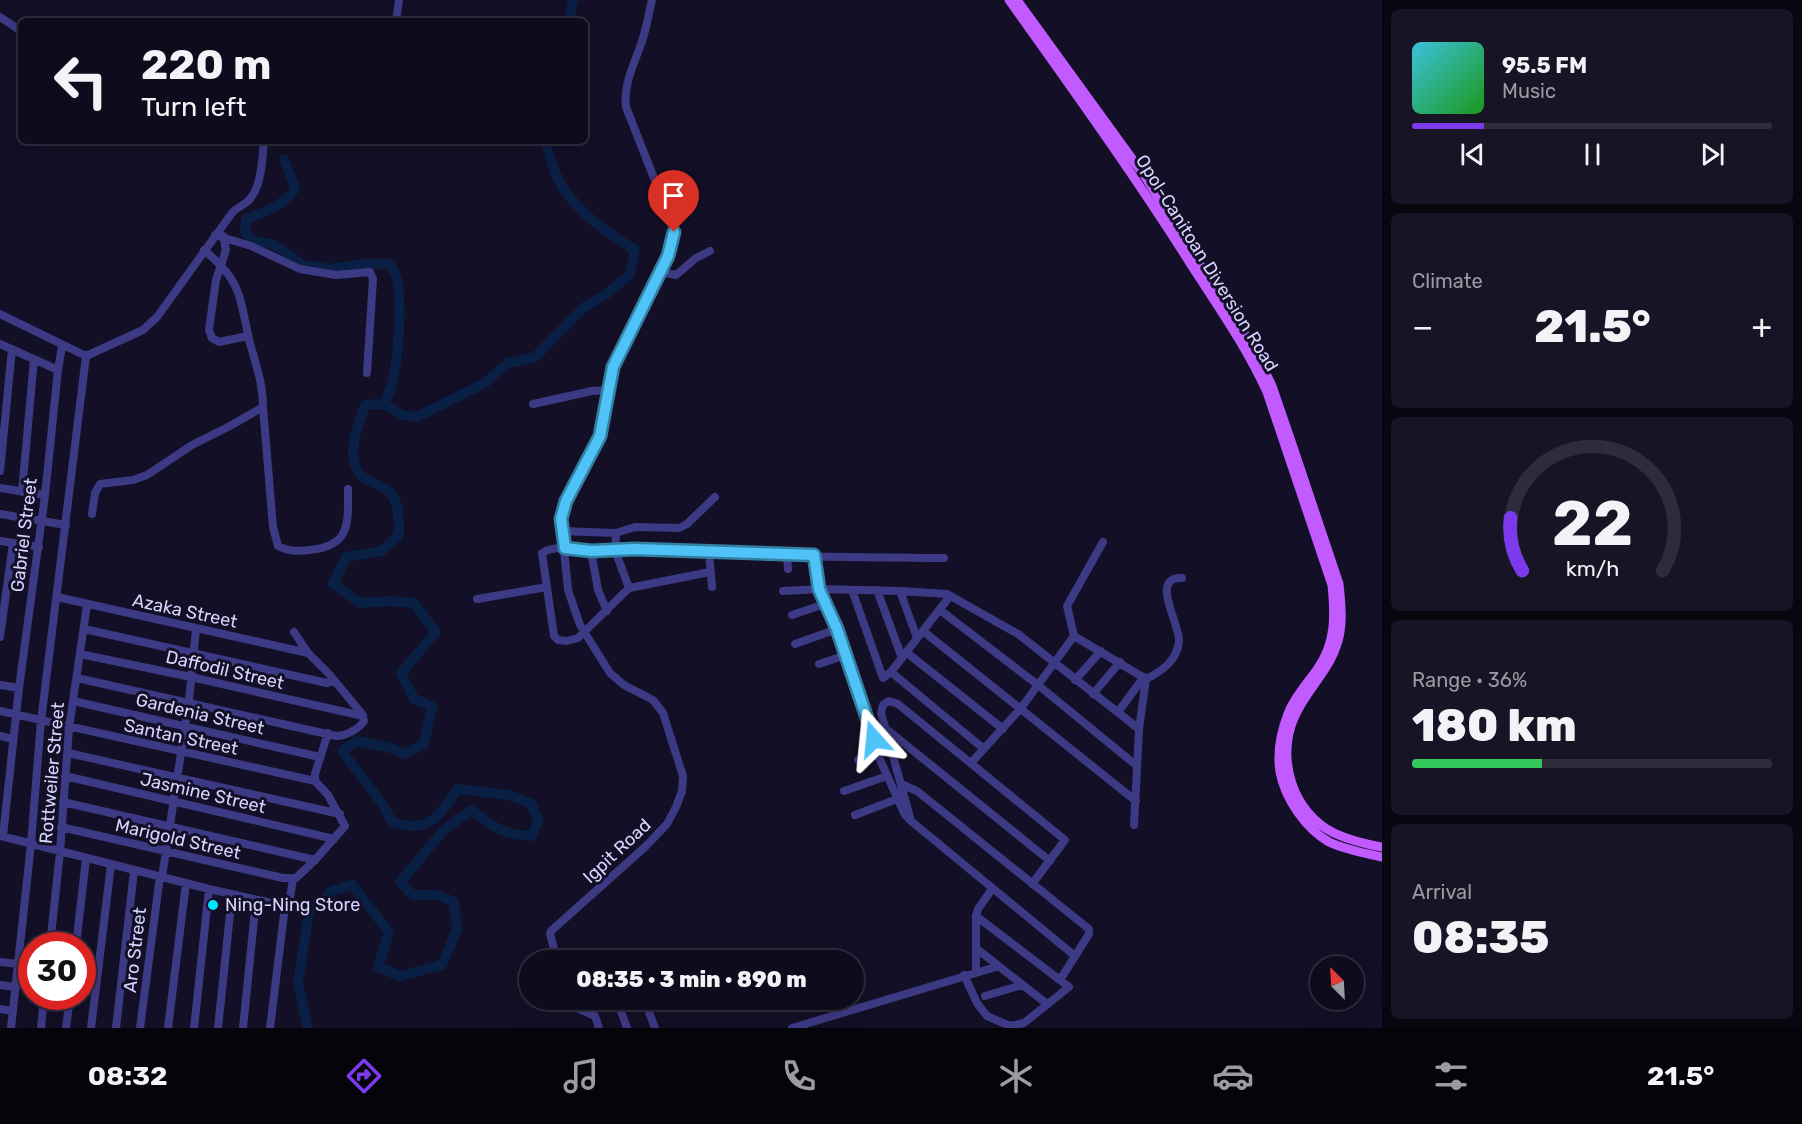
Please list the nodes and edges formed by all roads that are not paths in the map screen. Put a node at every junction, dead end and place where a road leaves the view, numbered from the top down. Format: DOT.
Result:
graph roads {
  1 [pos="399,0"];
  2 [pos="652,0"];
  3 [pos="1009,0"];
  4 [pos="1017,0"];
  5 [pos="0,17"];
  6 [pos="396,18"];
  7 [pos="18,29"];
  8 [pos="263,144"];
  9 [pos="219,236"];
  10 [pos="204,250"];
  11 [pos="710,251"];
  12 [pos="221,266"];
  13 [pos="660,272"];
  14 [pos="0,314"];
  15 [pos="248,336"];
  16 [pos="0,344"];
  17 [pos="62,346"];
  18 [pos="12,350"];
  19 [pos="86,356"];
  20 [pos="34,359"];
  21 [pos="58,370"];
  22 [pos="367,374"];
  23 [pos="608,390"];
  24 [pos="533,404"];
  25 [pos="263,407"];
  26 [pos="0,471"];
  27 [pos="0,488"];
  28 [pos="348,489"];
  29 [pos="22,492"];
  30 [pos="45,495"];
  31 [pos="715,496"];
  32 [pos="0,514"];
  33 [pos="92,514"];
  34 [pos="42,521"];
  35 [pos="66,525"];
  36 [pos="561,531"];
  37 [pos="616,533"];
  38 [pos="0,541"];
  39 [pos="1103,542"];
  40 [pos="13,543"];
  41 [pos="39,547"];
  42 [pos="565,548"];
  43 [pos="615,550"];
  44 [pos="591,551"];
  45 [pos="709,552"];
  46 [pos="787,554"];
  47 [pos="814,555"];
  48 [pos="944,558"];
  49 [pos="789,569"];
  50 [pos="710,572"];
  51 [pos="1182,578"];
  52 [pos="712,586"];
  53 [pos="547,587"];
  54 [pos="629,588"];
  55 [pos="819,589"];
  56 [pos="852,590"];
  57 [pos="877,590"];
  58 [pos="783,591"];
  59 [pos="900,591"];
  60 [pos="950,596"];
  61 [pos="57,597"];
  62 [pos="477,599"];
  63 [pos="87,604"];
  64 [pos="825,604"];
  65 [pos="940,610"];
  66 [pos="607,611"];
  67 [pos="792,615"];
  68 [pos="84,629"];
  69 [pos="196,629"];
  70 [pos="837,629"];
  71 [pos="923,631"];
  72 [pos="294,632"];
  73 [pos="584,633"];
  74 [pos="1074,636"];
  75 [pos="0,637"];
  76 [pos="917,638"];
  77 [pos="795,644"];
  78 [pos="1101,651"];
  79 [pos="192,653"];
  80 [pos="308,653"];
  81 [pos="80,654"];
  82 [pos="846,655"];
  83 [pos="904,655"];
  84 [pos="1120,662"];
  85 [pos="1054,663"];
  86 [pos="819,664"];
  87 [pos="891,672"];
  88 [pos="191,677"];
  89 [pos="77,678"];
  90 [pos="1145,678"];
  91 [pos="1075,680"];
  92 [pos="334,681"];
  93 [pos="0,685"];
  94 [pos="1038,685"];
  95 [pos="19,688"];
  96 [pos="1093,694"];
  97 [pos="73,701"];
  98 [pos="189,701"];
  99 [pos="1021,708"];
  100 [pos="0,711"];
  101 [pos="1118,712"];
  102 [pos="16,714"];
  103 [pos="363,716"];
  104 [pos="41,721"];
  105 [pos="185,725"];
  106 [pos="69,728"];
  107 [pos="885,728"];
  108 [pos="1003,729"];
  109 [pos="1139,729"];
  110 [pos="328,734"];
  111 [pos="0,736"];
  112 [pos="13,739"];
  113 [pos="984,749"];
  114 [pos="181,752"];
  115 [pos="68,753"];
  116 [pos="877,753"];
  117 [pos="320,757"];
  118 [pos="858,760"];
  119 [pos="971,763"];
  120 [pos="1137,766"];
  121 [pos="65,776"];
  122 [pos="887,776"];
  123 [pos="177,778"];
  124 [pos="315,781"];
  125 [pos="901,784"];
  126 [pos="844,791"];
  127 [pos="897,799"];
  128 [pos="1136,801"];
  129 [pos="63,802"];
  130 [pos="173,802"];
  131 [pos="3,810"];
  132 [pos="340,814"];
  133 [pos="855,815"];
  134 [pos="911,821"];
  135 [pos="1134,825"];
  136 [pos="61,827"];
  137 [pos="169,827"];
  138 [pos="2,836"];
  139 [pos="334,839"];
  140 [pos="31,844"];
  141 [pos="1382,848"];
  142 [pos="60,852"];
  143 [pos="165,852"];
  144 [pos="1382,857"];
  145 [pos="86,859"];
  146 [pos="315,860"];
  147 [pos="1050,861"];
  148 [pos="111,865"];
  149 [pos="134,870"];
  150 [pos="161,877"];
  151 [pos="291,879"];
  152 [pos="186,883"];
  153 [pos="1032,884"];
  154 [pos="209,889"];
  155 [pos="992,889"];
  156 [pos="232,895"];
  157 [pos="256,900"];
  158 [pos="285,906"];
  159 [pos="976,916"];
  160 [pos="22,932"];
  161 [pos="51,932"];
  162 [pos="78,932"];
  163 [pos="977,949"];
  164 [pos="554,950"];
  165 [pos="1075,956"];
  166 [pos="0,962"];
  167 [pos="18,964"];
  168 [pos="999,966"];
  169 [pos="18,972"];
  170 [pos="976,972"];
  171 [pos="964,975"];
  172 [pos="1060,980"];
  173 [pos="0,985"];
  174 [pos="1022,985"];
  175 [pos="16,987"];
  176 [pos="985,996"];
  177 [pos="1047,1004"];
  178 [pos="0,1010"];
  179 [pos="42,1010"];
  180 [pos="68,1010"];
  181 [pos="584,1010"];
  182 [pos="622,1010"];
  183 [pos="648,1010"];
  184 [pos="13,1011"];
  185 [pos="11,1028"];
  186 [pos="40,1028"];
  187 [pos="66,1028"];
  188 [pos="91,1028"];
  189 [pos="116,1028"];
  190 [pos="140,1028"];
  191 [pos="168,1028"];
  192 [pos="194,1028"];
  193 [pos="218,1028"];
  194 [pos="243,1028"];
  195 [pos="270,1028"];
  196 [pos="599,1028"];
  197 [pos="627,1028"];
  198 [pos="655,1028"];
  199 [pos="792,1028"];
  1 -- 6 [label="street"];
  2 -- 13 [label="street, Igpit Road"];
  3 -- 144 [label="main road, Opol-Canitoan Diversion Road"];
  4 -- 141 [label="main road, Opol-Canitoan Diversion Road"];
  5 -- 7 [label="street"];
  8 -- 9 [label="street"];
  9 -- 10 [label="street"];
  9 -- 12 [label="street"];
  9 -- 22 [label="street"];
  10 -- 12 [label="street"];
  10 -- 19 [label="street"];
  11 -- 13 [label="street"];
  12 -- 15 [label="street"];
  12 -- 15 [label="street"];
  13 -- 23 [label="street, Igpit Road"];
  14 -- 17 [label="street"];
  15 -- 25 [label="street"];
  16 -- 18 [label="street"];
  17 -- 19 [label="street"];
  17 -- 21 [label="street, Gabriel Street"];
  18 -- 20 [label="street"];
  18 -- 26 [label="street"];
  19 -- 35 [label="street"];
  20 -- 21 [label="street"];
  20 -- 29 [label="street"];
  21 -- 30 [label="street, Gabriel Street"];
  23 -- 24 [label="street"];
  23 -- 36 [label="street, Igpit Road"];
  25 -- 28 [label="street"];
  25 -- 33 [label="street"];
  27 -- 29 [label="street"];
  29 -- 30 [label="street"];
  30 -- 34 [label="street, Gabriel Street"];
  31 -- 37 [label="street"];
  32 -- 34 [label="street"];
  34 -- 35 [label="street"];
  34 -- 41 [label="street, Gabriel Street"];
  35 -- 61 [label="street"];
  36 -- 37 [label="street"];
  36 -- 42 [label="street, Igpit Road"];
  37 -- 43 [label="street"];
  38 -- 40 [label="street"];
  39 -- 74 [label="street"];
  40 -- 41 [label="street"];
  40 -- 75 [label="street"];
  41 -- 95 [label="street, Gabriel Street"];
  42 -- 44 [label="street"];
  42 -- 53 [label="street"];
  42 -- 73 [label="street, Igpit Road"];
  43 -- 44 [label="street"];
  43 -- 45 [label="street"];
  43 -- 54 [label="street"];
  44 -- 66 [label="street"];
  45 -- 46 [label="street"];
  45 -- 50 [label="street"];
  46 -- 47 [label="street"];
  46 -- 49 [label="street"];
  47 -- 48 [label="street"];
  47 -- 55 [label="street"];
  50 -- 52 [label="street"];
  50 -- 54 [label="street"];
  51 -- 90 [label="street"];
  53 -- 62 [label="street"];
  53 -- 73 [label="street"];
  54 -- 66 [label="street"];
  55 -- 56 [label="street"];
  55 -- 58 [label="street"];
  55 -- 64 [label="street"];
  56 -- 57 [label="street"];
  56 -- 87 [label="street"];
  57 -- 59 [label="street"];
  57 -- 83 [label="street"];
  59 -- 60 [label="street"];
  59 -- 76 [label="street"];
  60 -- 65 [label="street"];
  60 -- 85 [label="street"];
  61 -- 63 [label="street, Azaka Street"];
  61 -- 104 [label="street"];
  63 -- 68 [label="street, Rottweiler Street"];
  63 -- 69 [label="street, Azaka Street"];
  64 -- 67 [label="street"];
  64 -- 70 [label="street"];
  65 -- 71 [label="street"];
  65 -- 94 [label="street"];
  66 -- 73 [label="street"];
  68 -- 79 [label="street"];
  68 -- 81 [label="street, Rottweiler Street"];
  69 -- 79 [label="street, Aro Street"];
  69 -- 80 [label="street, Azaka Street"];
  70 -- 77 [label="street"];
  70 -- 82 [label="street"];
  71 -- 76 [label="street"];
  71 -- 99 [label="street"];
  72 -- 80 [label="street"];
  73 -- 164 [label="street, Igpit Road"];
  74 -- 78 [label="street"];
  74 -- 85 [label="street"];
  76 -- 83 [label="street"];
  78 -- 84 [label="street"];
  78 -- 91 [label="street"];
  79 -- 88 [label="street, Aro Street"];
  79 -- 92 [label="street"];
  80 -- 92 [label="street"];
  81 -- 88 [label="street, Daffodil Street"];
  81 -- 89 [label="street, Rottweiler Street"];
  82 -- 86 [label="street"];
  82 -- 116 [label="street"];
  83 -- 87 [label="street"];
  83 -- 108 [label="street"];
  84 -- 90 [label="street"];
  84 -- 96 [label="street"];
  85 -- 91 [label="street"];
  85 -- 94 [label="street"];
  87 -- 113 [label="street"];
  88 -- 98 [label="street, Aro Street"];
  88 -- 103 [label="street, Daffodil Street"];
  89 -- 97 [label="street, Rottweiler Street"];
  89 -- 98 [label="street"];
  90 -- 101 [label="street"];
  90 -- 109 [label="street"];
  91 -- 96 [label="street"];
  92 -- 103 [label="street"];
  93 -- 95 [label="street"];
  94 -- 99 [label="street"];
  94 -- 120 [label="street"];
  95 -- 102 [label="street, Gabriel Street"];
  96 -- 101 [label="street"];
  97 -- 105 [label="street, Gardenia Street"];
  97 -- 106 [label="street, Rottweiler Street"];
  98 -- 105 [label="street, Aro Street"];
  98 -- 110 [label="street"];
  99 -- 108 [label="street"];
  99 -- 128 [label="street"];
  100 -- 102 [label="street, Santan Street"];
  101 -- 109 [label="street"];
  102 -- 104 [label="street, Santan Street"];
  102 -- 112 [label="street, Gabriel Street"];
  103 -- 110 [label="street"];
  104 -- 106 [label="street, Santan Street"];
  104 -- 140 [label="street"];
  105 -- 114 [label="street, Aro Street"];
  105 -- 117 [label="street, Gardenia Street"];
  106 -- 114 [label="street, Santan Street"];
  106 -- 115 [label="street, Rottweiler Street"];
  107 -- 119 [label="street"];
  107 -- 125 [label="street"];
  107 -- 147 [label="street"];
  108 -- 113 [label="street"];
  109 -- 120 [label="street"];
  110 -- 117 [label="street"];
  111 -- 112 [label="street"];
  112 -- 131 [label="street, Gabriel Street"];
  113 -- 119 [label="street"];
  114 -- 123 [label="street, Aro Street"];
  114 -- 124 [label="street, Santan Street"];
  115 -- 121 [label="street, Rottweiler Street"];
  115 -- 123 [label="street"];
  116 -- 118 [label="street"];
  116 -- 122 [label="street"];
  117 -- 124 [label="street"];
  119 -- 147 [label="street"];
  120 -- 128 [label="street"];
  121 -- 129 [label="street, Rottweiler Street"];
  121 -- 130 [label="street, Jasmine Street"];
  122 -- 126 [label="street"];
  122 -- 127 [label="street"];
  123 -- 130 [label="street, Aro Street"];
  123 -- 132 [label="street"];
  124 -- 132 [label="street"];
  125 -- 134 [label="street"];
  125 -- 153 [label="street"];
  127 -- 133 [label="street"];
  127 -- 134 [label="street"];
  128 -- 135 [label="street"];
  129 -- 136 [label="street, Rottweiler Street"];
  129 -- 137 [label="street"];
  130 -- 137 [label="street, Aro Street"];
  130 -- 139 [label="street, Jasmine Street"];
  131 -- 138 [label="street, Gabriel Street"];
  132 -- 139 [label="street"];
  134 -- 155 [label="street"];
  136 -- 142 [label="street, Rottweiler Street"];
  136 -- 143 [label="street, Marigold Street"];
  137 -- 143 [label="street, Aro Street"];
  137 -- 146 [label="street"];
  138 -- 140 [label="street"];
  139 -- 146 [label="street"];
  140 -- 142 [label="street"];
  140 -- 160 [label="street"];
  142 -- 145 [label="street"];
  142 -- 161 [label="street, Rottweiler Street"];
  143 -- 150 [label="street, Aro Street"];
  143 -- 151 [label="street, Marigold Street"];
  145 -- 148 [label="street"];
  145 -- 162 [label="street"];
  146 -- 151 [label="street"];
  147 -- 153 [label="street"];
  148 -- 149 [label="street"];
  148 -- 188 [label="street"];
  149 -- 150 [label="street"];
  149 -- 189 [label="street"];
  150 -- 152 [label="street"];
  150 -- 190 [label="street, Aro Street"];
  151 -- 158 [label="street"];
  152 -- 154 [label="street"];
  152 -- 191 [label="street"];
  153 -- 165 [label="street"];
  154 -- 156 [label="street"];
  154 -- 192 [label="street"];
  155 -- 159 [label="street"];
  155 -- 165 [label="street"];
  156 -- 157 [label="street"];
  156 -- 193 [label="street"];
  157 -- 158 [label="street"];
  157 -- 194 [label="street"];
  158 -- 195 [label="street"];
  159 -- 163 [label="street"];
  159 -- 172 [label="street"];
  163 -- 168 [label="street"];
  163 -- 170 [label="street"];
  165 -- 172 [label="street"];
  166 -- 167 [label="street"];
  168 -- 170 [label="street"];
  168 -- 174 [label="street"];
  169 -- 175 [label="street"];
  170 -- 171 [label="street"];
  171 -- 177 [label="street"];
  171 -- 199 [label="street"];
  172 -- 177 [label="street"];
  173 -- 175 [label="street"];
  174 -- 176 [label="street"];
  174 -- 177 [label="street"];
  175 -- 184 [label="street"];
  178 -- 184 [label="street"];
  179 -- 186 [label="street"];
  180 -- 187 [label="street"];
  181 -- 196 [label="street"];
  182 -- 197 [label="street"];
  183 -- 198 [label="street"];
  184 -- 185 [label="street"];
}
